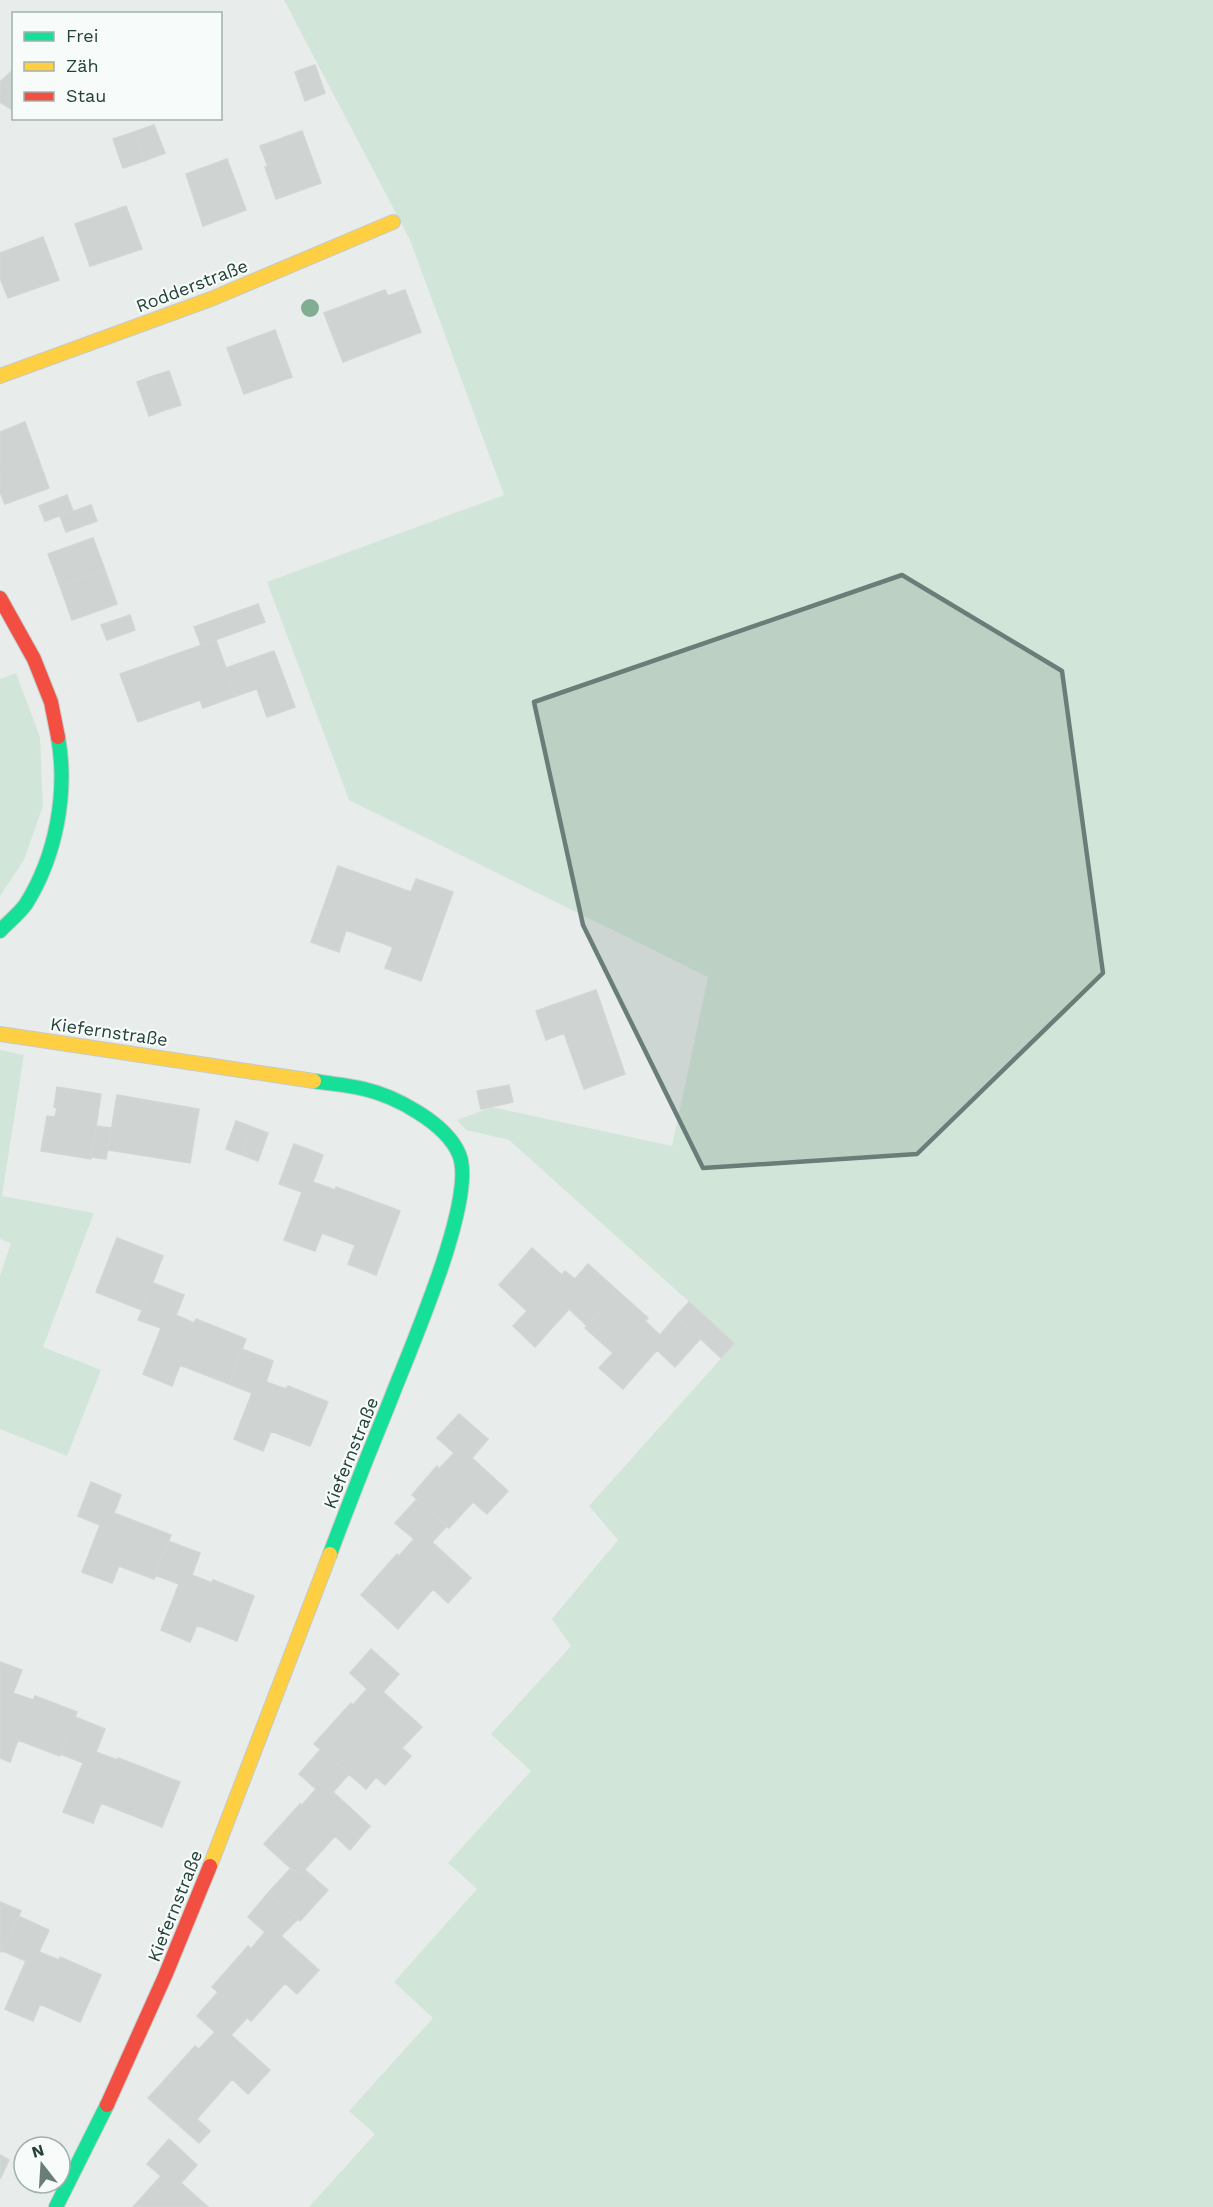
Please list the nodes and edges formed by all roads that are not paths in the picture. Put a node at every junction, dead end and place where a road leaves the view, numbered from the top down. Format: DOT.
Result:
graph roads {
  1 [pos="393,222"];
  2 [pos="0,376"];
  3 [pos="0,598"];
  4 [pos="0,931"];
  5 [pos="0,1034"];
  6 [pos="56,2207"];
  1 -- 2 [label="street, Rodderstraße"];
  3 -- 4 [label="street"];
  5 -- 6 [label="street, Kiefernstraße"];
}
